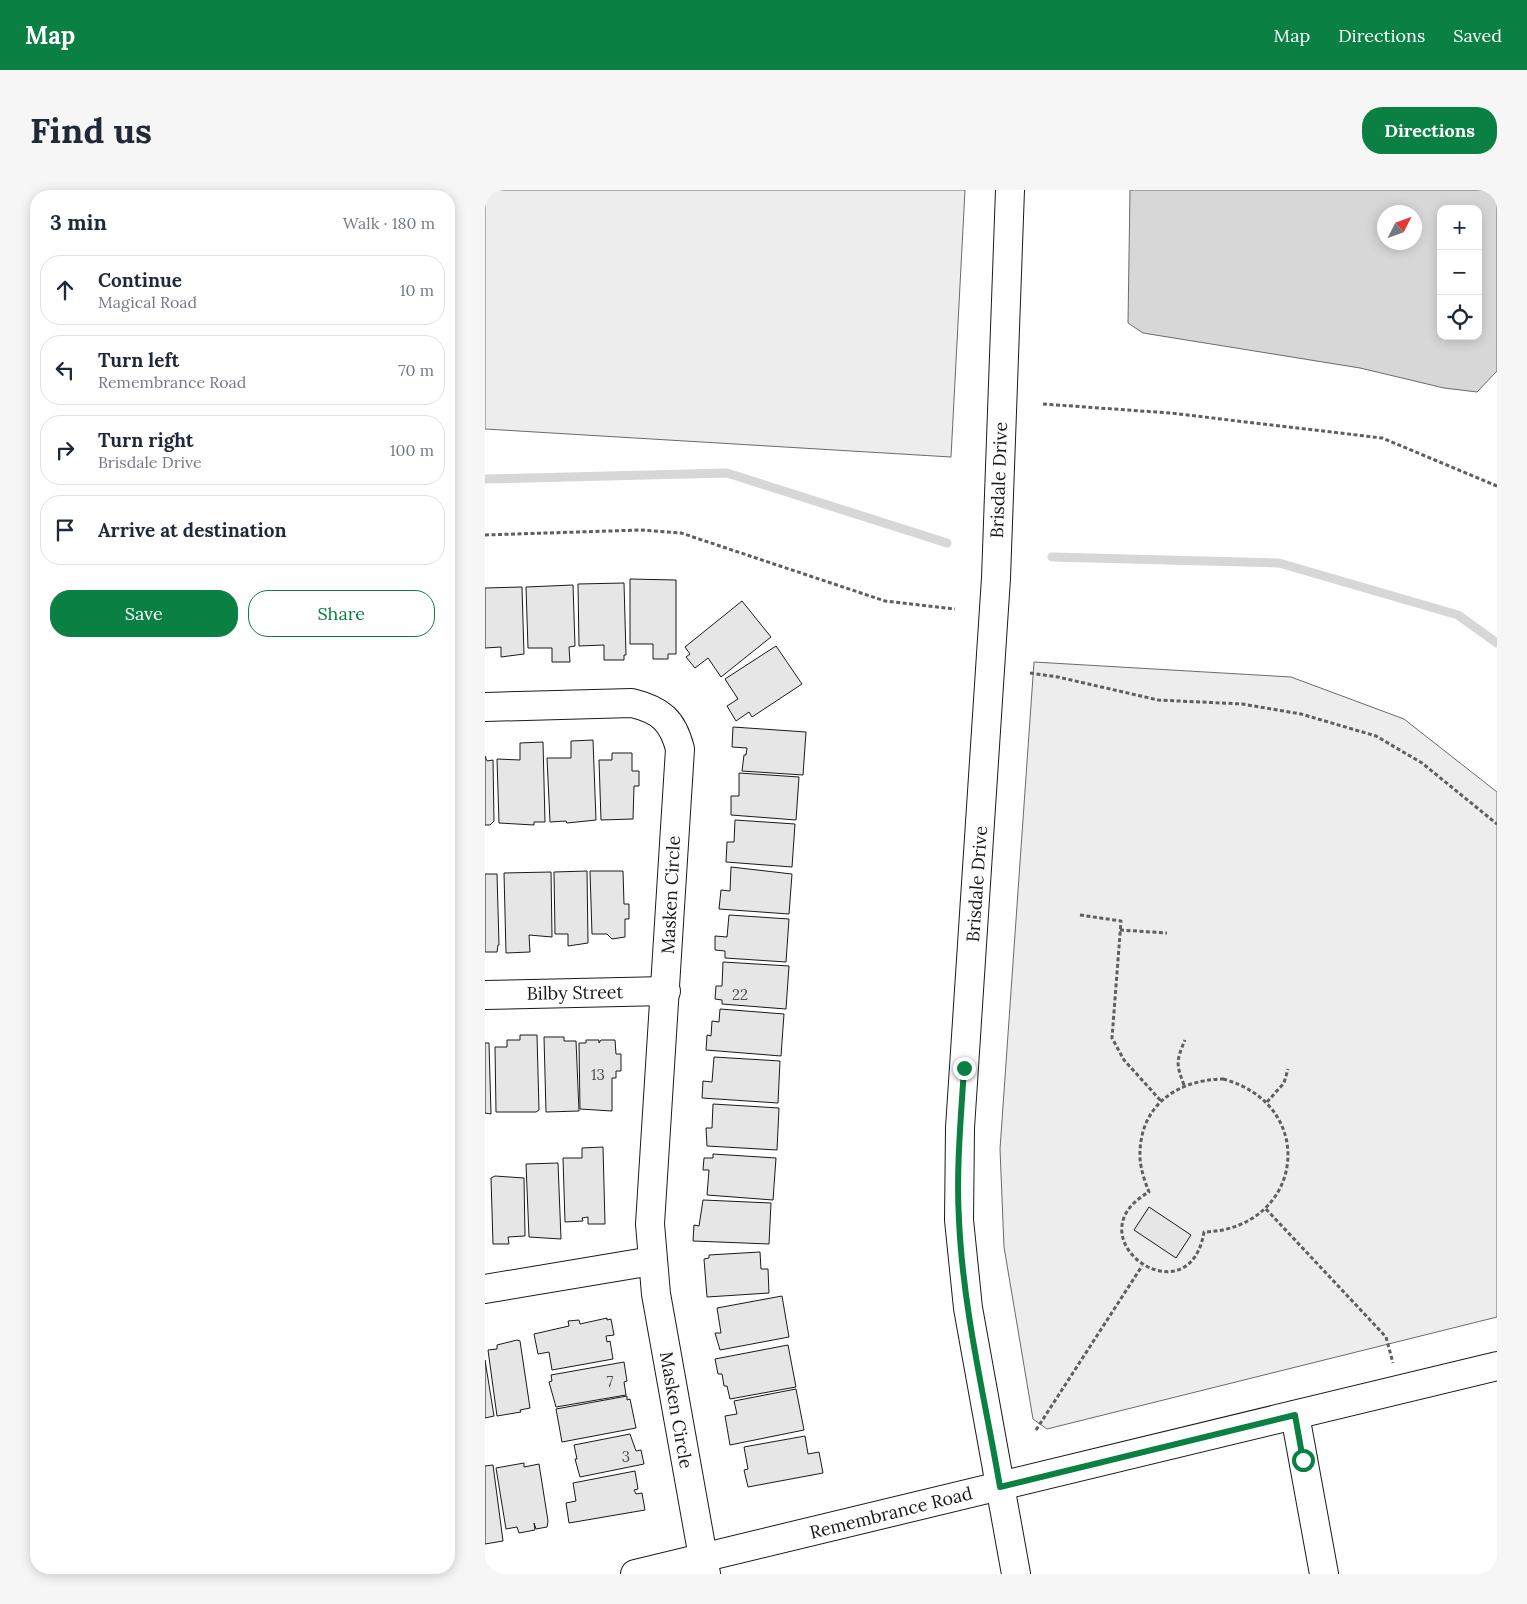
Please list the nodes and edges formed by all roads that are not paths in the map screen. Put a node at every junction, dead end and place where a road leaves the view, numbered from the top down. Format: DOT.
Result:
graph roads {
  1 [pos="1010,190"];
  2 [pos="485,706"];
  3 [pos="666,991"];
  4 [pos="485,995"];
  5 [pos="652,1261"];
  6 [pos="485,1289"];
  7 [pos="1497,1366"];
  8 [pos="1295,1415"];
  9 [pos="1000,1487"];
  10 [pos="704,1567"];
  11 [pos="635,1574"];
  12 [pos="1016,1574"];
  13 [pos="1324,1574"];
  1 -- 9 [label="street, Brisdale Drive"];
  2 -- 3 [label="street, Masken Circle"];
  3 -- 4 [label="street, Bilby Street"];
  3 -- 5 [label="street, Masken Circle"];
  5 -- 6 [label="street"];
  5 -- 10 [label="street, Masken Circle"];
  7 -- 8 [label="street, Remembrance Road"];
  8 -- 9 [label="street, Remembrance Road"];
  8 -- 13 [label="street"];
  9 -- 10 [label="street, Remembrance Road"];
  9 -- 12 [label="street, Brisdale Drive"];
  10 -- 11 [label="street, Remembrance Road"];
}
